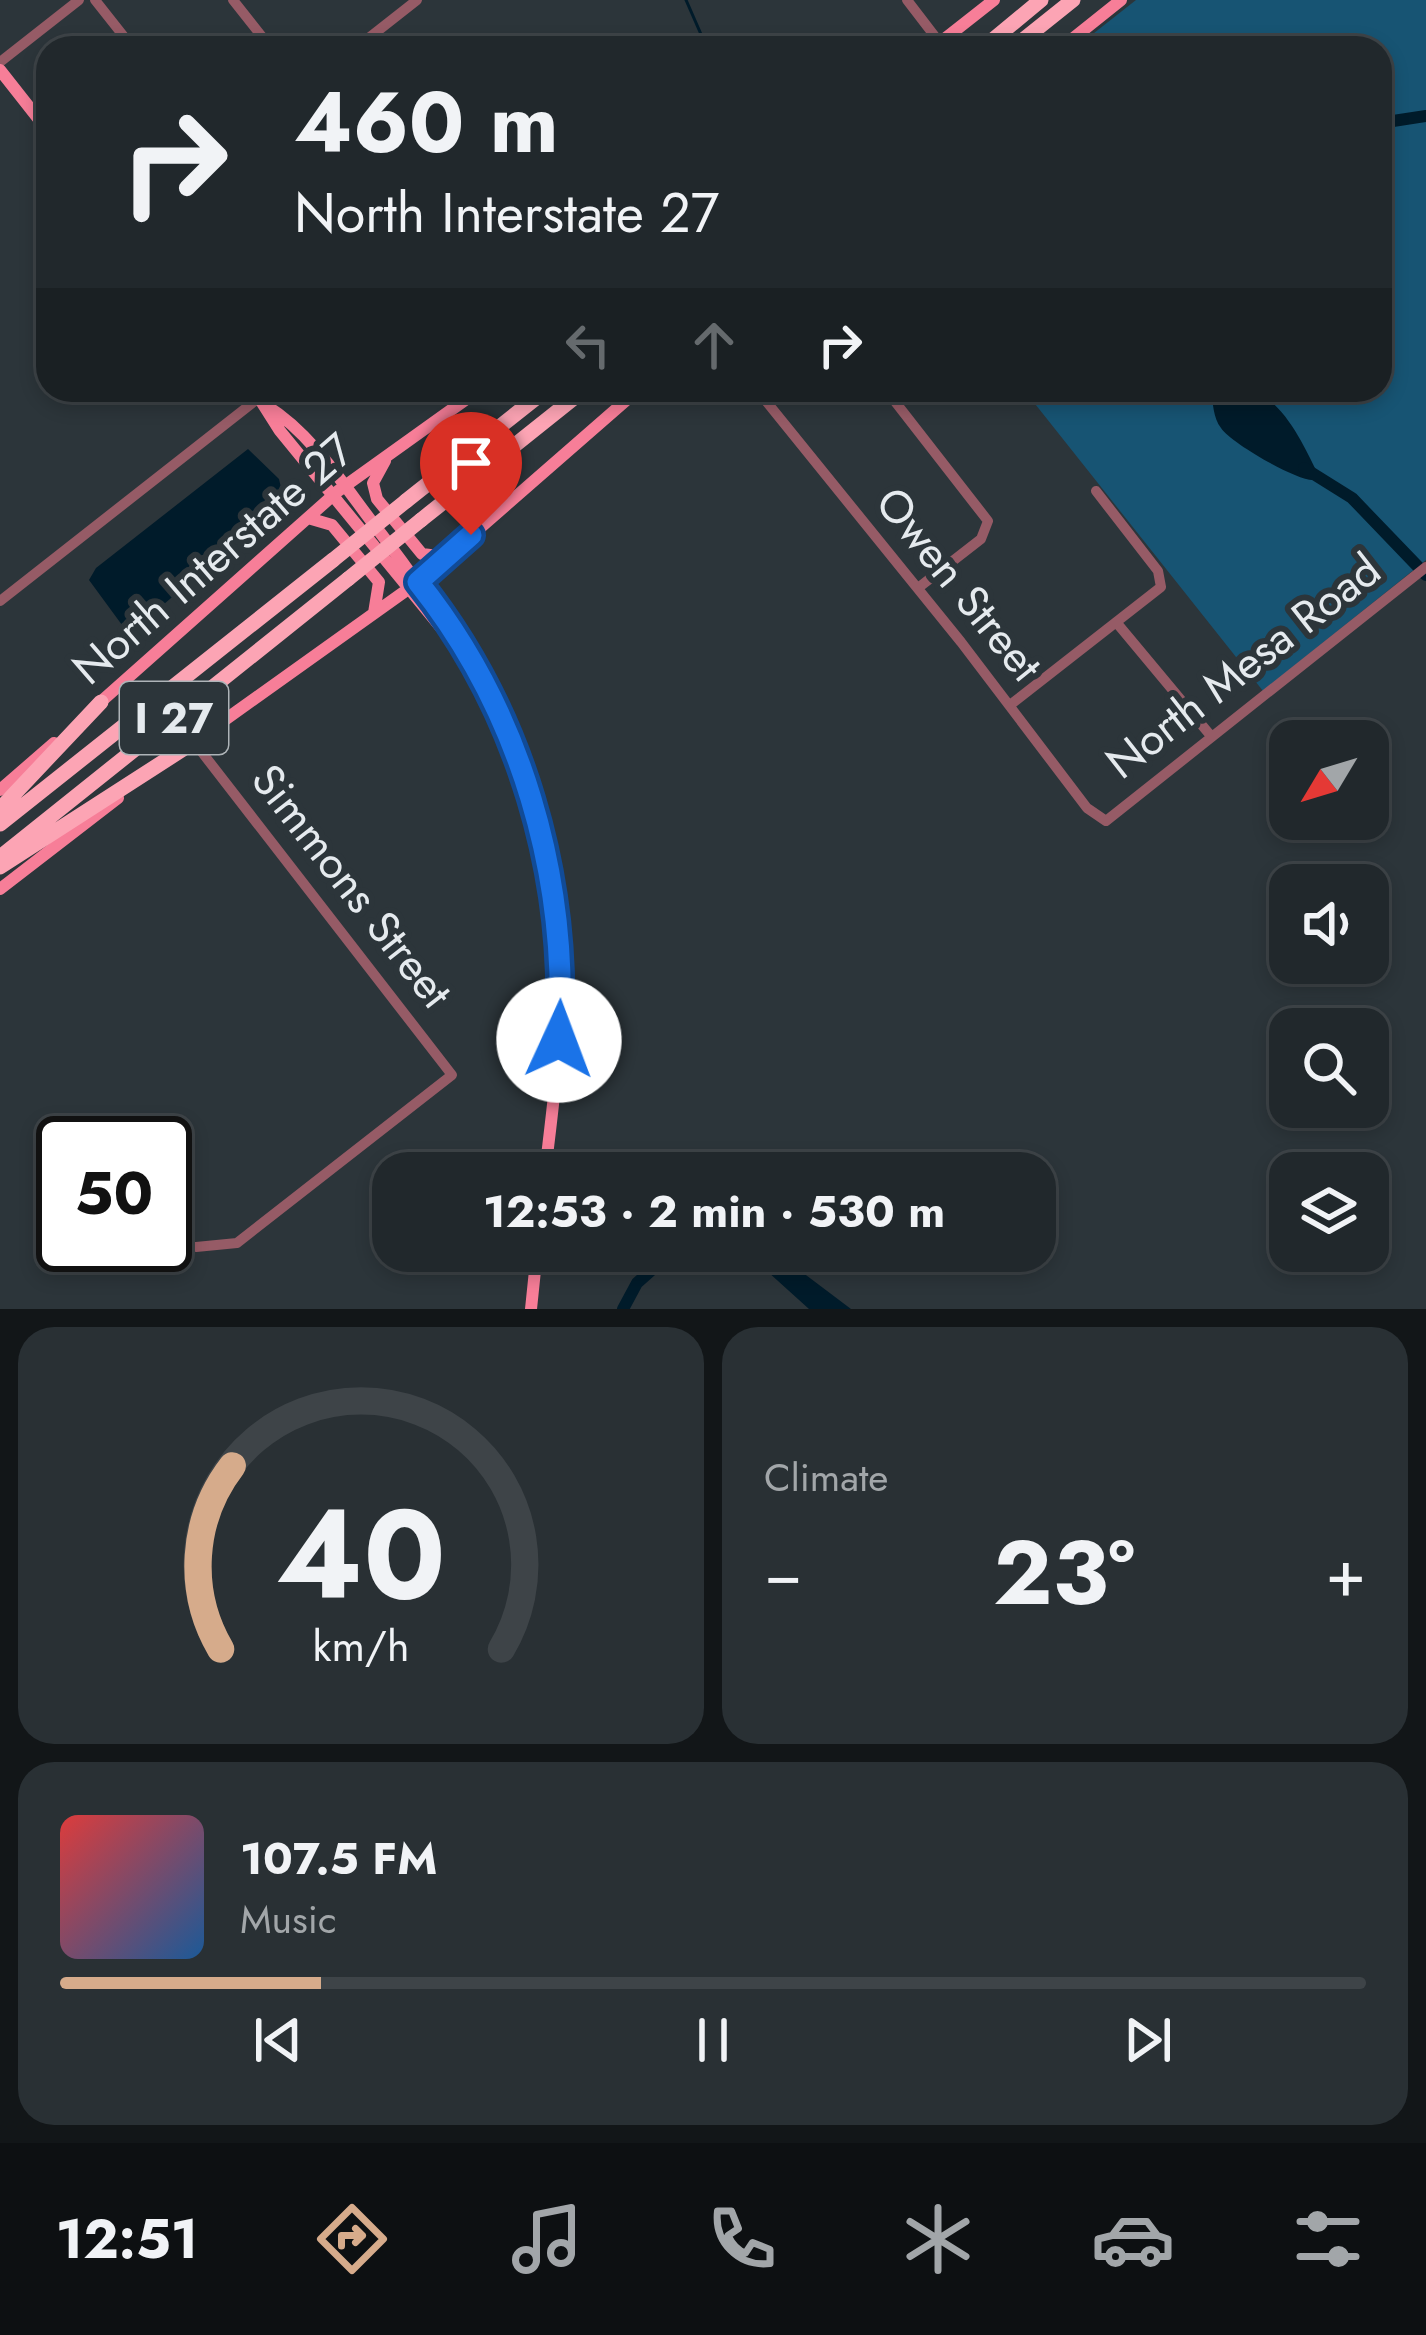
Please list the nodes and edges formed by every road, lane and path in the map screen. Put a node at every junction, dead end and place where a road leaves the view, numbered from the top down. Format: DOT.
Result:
graph roads {
  1 [pos="79,0"];
  2 [pos="95,0"];
  3 [pos="233,0"];
  4 [pos="417,0"];
  5 [pos="907,0"];
  6 [pos="994,0"];
  7 [pos="1041,0"];
  8 [pos="1072,0"];
  9 [pos="1121,0"];
  10 [pos="124,36"];
  11 [pos="262,36"];
  12 [pos="371,36"];
  13 [pos="931,36"];
  14 [pos="948,36"];
  15 [pos="998,36"];
  16 [pos="1028,36"];
  17 [pos="1076,36"];
  18 [pos="0,66"];
  19 [pos="36,115"];
  20 [pos="254,402"];
  21 [pos="267,402"];
  22 [pos="462,402"];
  23 [pos="532,402"];
  24 [pos="569,402"];
  25 [pos="624,402"];
  26 [pos="768,402"];
  27 [pos="895,402"];
  28 [pos="389,455"];
  29 [pos="1096,491"];
  30 [pos="338,492"];
  31 [pos="308,518"];
  32 [pos="446,557"];
  33 [pos="1426,567"];
  34 [pos="412,586"];
  35 [pos="918,589"];
  36 [pos="0,602"];
  37 [pos="373,614"];
  38 [pos="1116,622"];
  39 [pos="101,702"];
  40 [pos="1010,705"];
  41 [pos="1211,736"];
  42 [pos="194,742"];
  43 [pos="0,790"];
  44 [pos="0,809"];
  45 [pos="1106,821"];
  46 [pos="0,824"];
  47 [pos="0,857"];
  48 [pos="0,867"];
  49 [pos="0,889"];
  50 [pos="547,1152"];
  51 [pos="196,1246"];
  1 -- 18 [label="street"];
  2 -- 10 [label="street"];
  3 -- 11 [label="street"];
  4 -- 12 [label="street"];
  5 -- 13 [label="street"];
  6 -- 14 [label="main road"];
  7 -- 15 [label="highway"];
  8 -- 16 [label="highway"];
  9 -- 17 [label="main road"];
  18 -- 19 [label="main road"];
  20 -- 36 [label="street"];
  21 -- 30 [label="main road"];
  22 -- 28 [label="main road, North Interstate 27"];
  23 -- 46 [label="highway, I 27, bridge"];
  24 -- 47 [label="highway, I 27, bridge"];
  25 -- 32 [label="main road"];
  26 -- 35 [label="street, Owen Street"];
  27 -- 35 [label="street"];
  28 -- 30 [label="main road, North Interstate 27"];
  28 -- 32 [label="main road"];
  29 -- 38 [label="street"];
  30 -- 31 [label="main road, North Interstate 27"];
  30 -- 34 [label="main road"];
  31 -- 37 [label="main road"];
  31 -- 39 [label="main road, North Interstate 27"];
  32 -- 34 [label="main road"];
  33 -- 41 [label="street, North Mesa Road"];
  34 -- 37 [label="main road"];
  34 -- 50 [label="main road"];
  35 -- 40 [label="street, Owen Street"];
  37 -- 42 [label="main road"];
  38 -- 40 [label="street"];
  38 -- 41 [label="street"];
  39 -- 43 [label="main road, North Interstate 27"];
  39 -- 44 [label="highway"];
  40 -- 45 [label="street, Owen Street"];
  41 -- 45 [label="street, North Mesa Road"];
  42 -- 48 [label="highway"];
  42 -- 49 [label="main road"];
  42 -- 51 [label="street, Simmons Street"];
}
